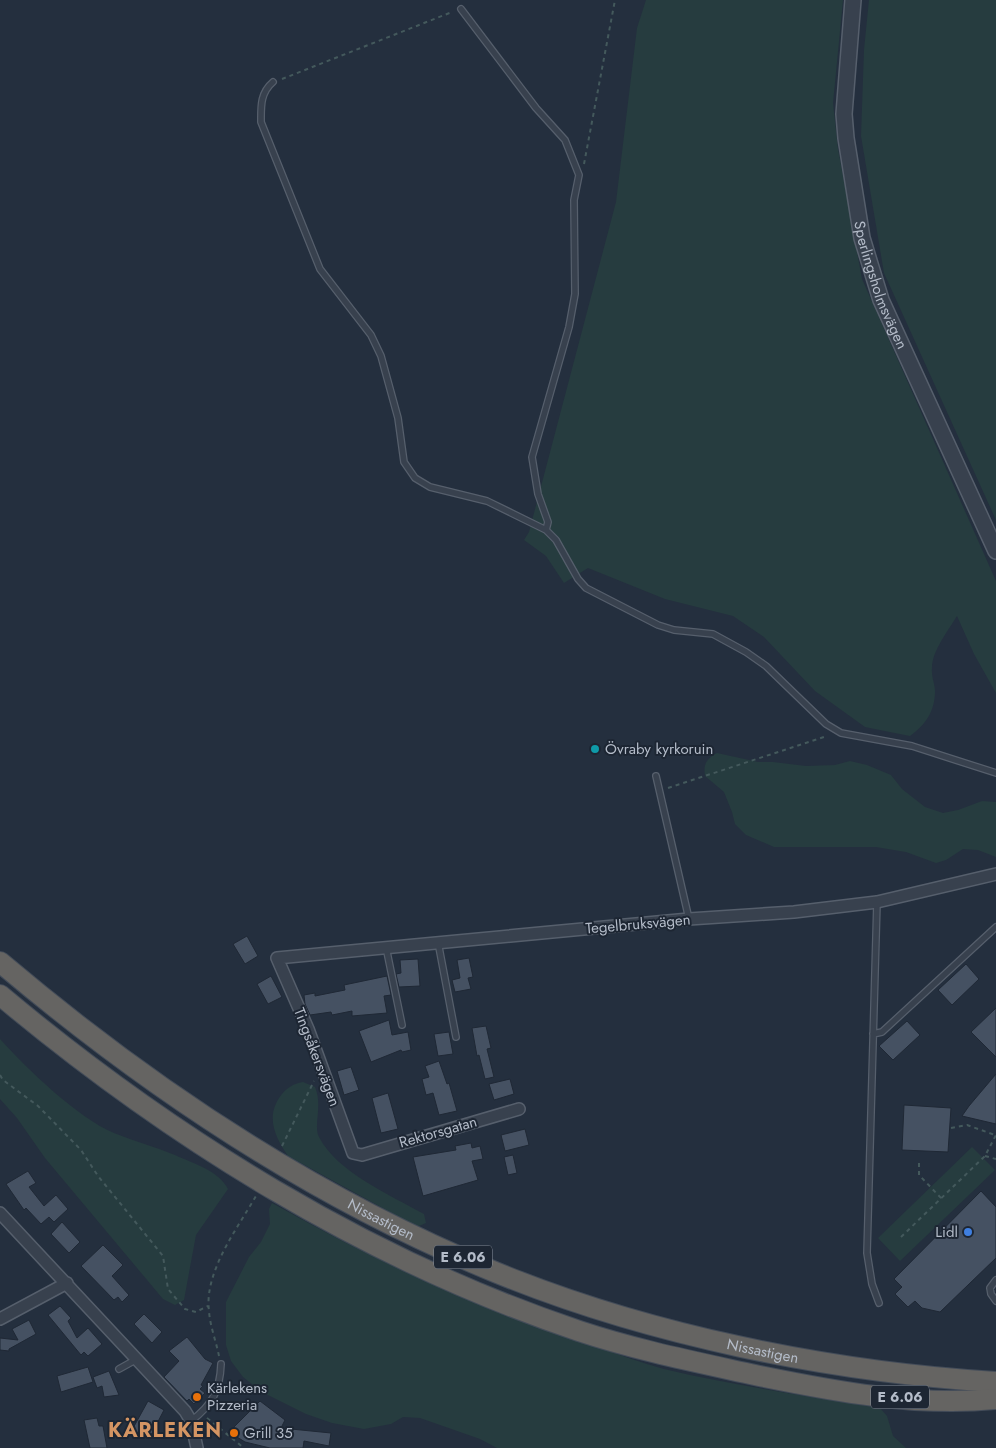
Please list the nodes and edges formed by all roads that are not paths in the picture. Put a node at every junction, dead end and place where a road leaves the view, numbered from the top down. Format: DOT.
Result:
graph roads {
  1 [pos="853,0"];
  2 [pos="461,9"];
  3 [pos="274,82"];
  4 [pos="546,530"];
  5 [pos="996,551"];
  6 [pos="996,773"];
  7 [pos="656,776"];
  8 [pos="996,874"];
  9 [pos="877,902"];
  10 [pos="689,919"];
  11 [pos="996,926"];
  12 [pos="438,942"];
  13 [pos="386,947"];
  14 [pos="277,958"];
  15 [pos="0,962"];
  16 [pos="0,995"];
  17 [pos="402,1025"];
  18 [pos="873,1034"];
  19 [pos="456,1037"];
  20 [pos="519,1109"];
  21 [pos="357,1155"];
  22 [pos="0,1213"];
  23 [pos="996,1280"];
  24 [pos="67,1283"];
  25 [pos="996,1301"];
  26 [pos="878,1303"];
  27 [pos="0,1319"];
  28 [pos="138,1359"];
  29 [pos="221,1364"];
  30 [pos="119,1369"];
  31 [pos="996,1382"];
  32 [pos="996,1398"];
  33 [pos="191,1421"];
  34 [pos="197,1448"];
  1 -- 5 [label="street, Sperlingsholmsvägen"];
  2 -- 4 [label="lane"];
  3 -- 4 [label="lane"];
  4 -- 6 [label="lane"];
  7 -- 10 [label="lane"];
  8 -- 9 [label="street, Tegelbruksvägen"];
  9 -- 10 [label="street, Tegelbruksvägen"];
  9 -- 18 [label="lane"];
  10 -- 12 [label="street, Tegelbruksvägen"];
  11 -- 18 [label="lane"];
  12 -- 13 [label="street, Tegelbruksvägen"];
  12 -- 19 [label="lane"];
  13 -- 14 [label="street, Tegelbruksvägen"];
  13 -- 17 [label="lane"];
  14 -- 21 [label="street, Tingsåkersvägen"];
  15 -- 31 [label="highway, Nissastigen / E 6.06"];
  16 -- 32 [label="highway, Nissastigen / E 6.06"];
  18 -- 26 [label="lane"];
  20 -- 21 [label="street, Rektorsgatan"];
  22 -- 24 [label="street"];
  23 -- 25 [label="lane"];
  24 -- 27 [label="street"];
  24 -- 28 [label="street"];
  28 -- 30 [label="lane"];
  28 -- 33 [label="street"];
  29 -- 33 [label="lane"];
  33 -- 34 [label="street"];
}
